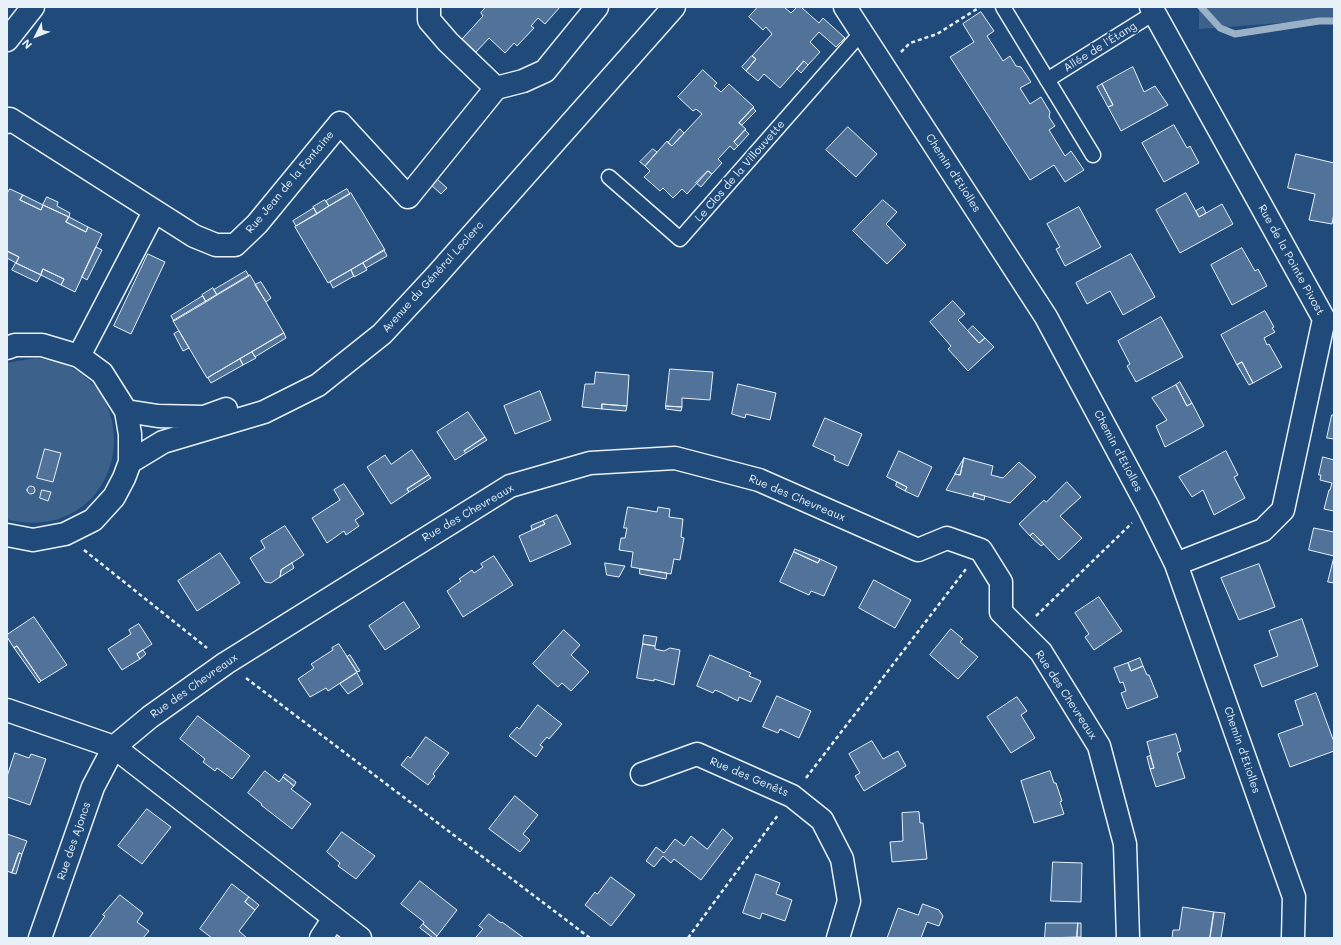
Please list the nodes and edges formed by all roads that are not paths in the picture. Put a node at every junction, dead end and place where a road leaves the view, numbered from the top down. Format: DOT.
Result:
graph roads {
  1 [pos="33,7"];
  2 [pos="429,7"];
  3 [pos="597,7"];
  4 [pos="655,7"];
  5 [pos="674,7"];
  6 [pos="845,7"];
  7 [pos="1003,7"];
  8 [pos="1152,10"];
  9 [pos="862,32"];
  10 [pos="7,40"];
  11 [pos="1046,80"];
  12 [pos="496,88"];
  13 [pos="7,122"];
  14 [pos="1093,155"];
  15 [pos="609,177"];
  16 [pos="154,212"];
  17 [pos="10,346"];
  18 [pos="79,356"];
  19 [pos="126,411"];
  20 [pos="130,462"];
  21 [pos="7,535"];
  22 [pos="1176,564"];
  23 [pos="7,710"];
  24 [pos="114,748"];
  25 [pos="642,774"];
  26 [pos="334,918"];
  27 [pos="40,938"];
  28 [pos="322,938"];
  29 [pos="360,938"];
  30 [pos="838,938"];
  31 [pos="1128,938"];
  32 [pos="1294,938"];
  1 -- 10 [label="street"];
  2 -- 12 [label="street"];
  3 -- 12 [label="street"];
  4 -- 19 [label="street, Avenue du Général Leclerc"];
  5 -- 20 [label="street, Avenue du Général Leclerc"];
  6 -- 9 [label="street, Chemin d'Etiolles"];
  7 -- 11 [label="lane"];
  8 -- 11 [label="lane, Allée de l'Étang"];
  8 -- 22 [label="street, Rue de la Pointe Pivost"];
  9 -- 15 [label="lane, Le Clos de la Villouvette"];
  9 -- 22 [label="street, Chemin d'Etiolles"];
  11 -- 14 [label="lane"];
  12 -- 16 [label="street, Rue Jean de la Fontaine"];
  13 -- 16 [label="street, Rue Jean de la Fontaine"];
  16 -- 18 [label="street"];
  17 -- 18 [label="street"];
  18 -- 19 [label="street"];
  19 -- 20 [label="street"];
  20 -- 21 [label="street"];
  22 -- 32 [label="street, Chemin d'Etiolles"];
  23 -- 24 [label="street"];
  24 -- 26 [label="street"];
  24 -- 27 [label="street, Rue des Ajoncs"];
  24 -- 31 [label="street, Rue des Chevreaux"];
  25 -- 30 [label="street, Rue des Genêts"];
  26 -- 28 [label="street"];
  26 -- 29 [label="street"];
}
